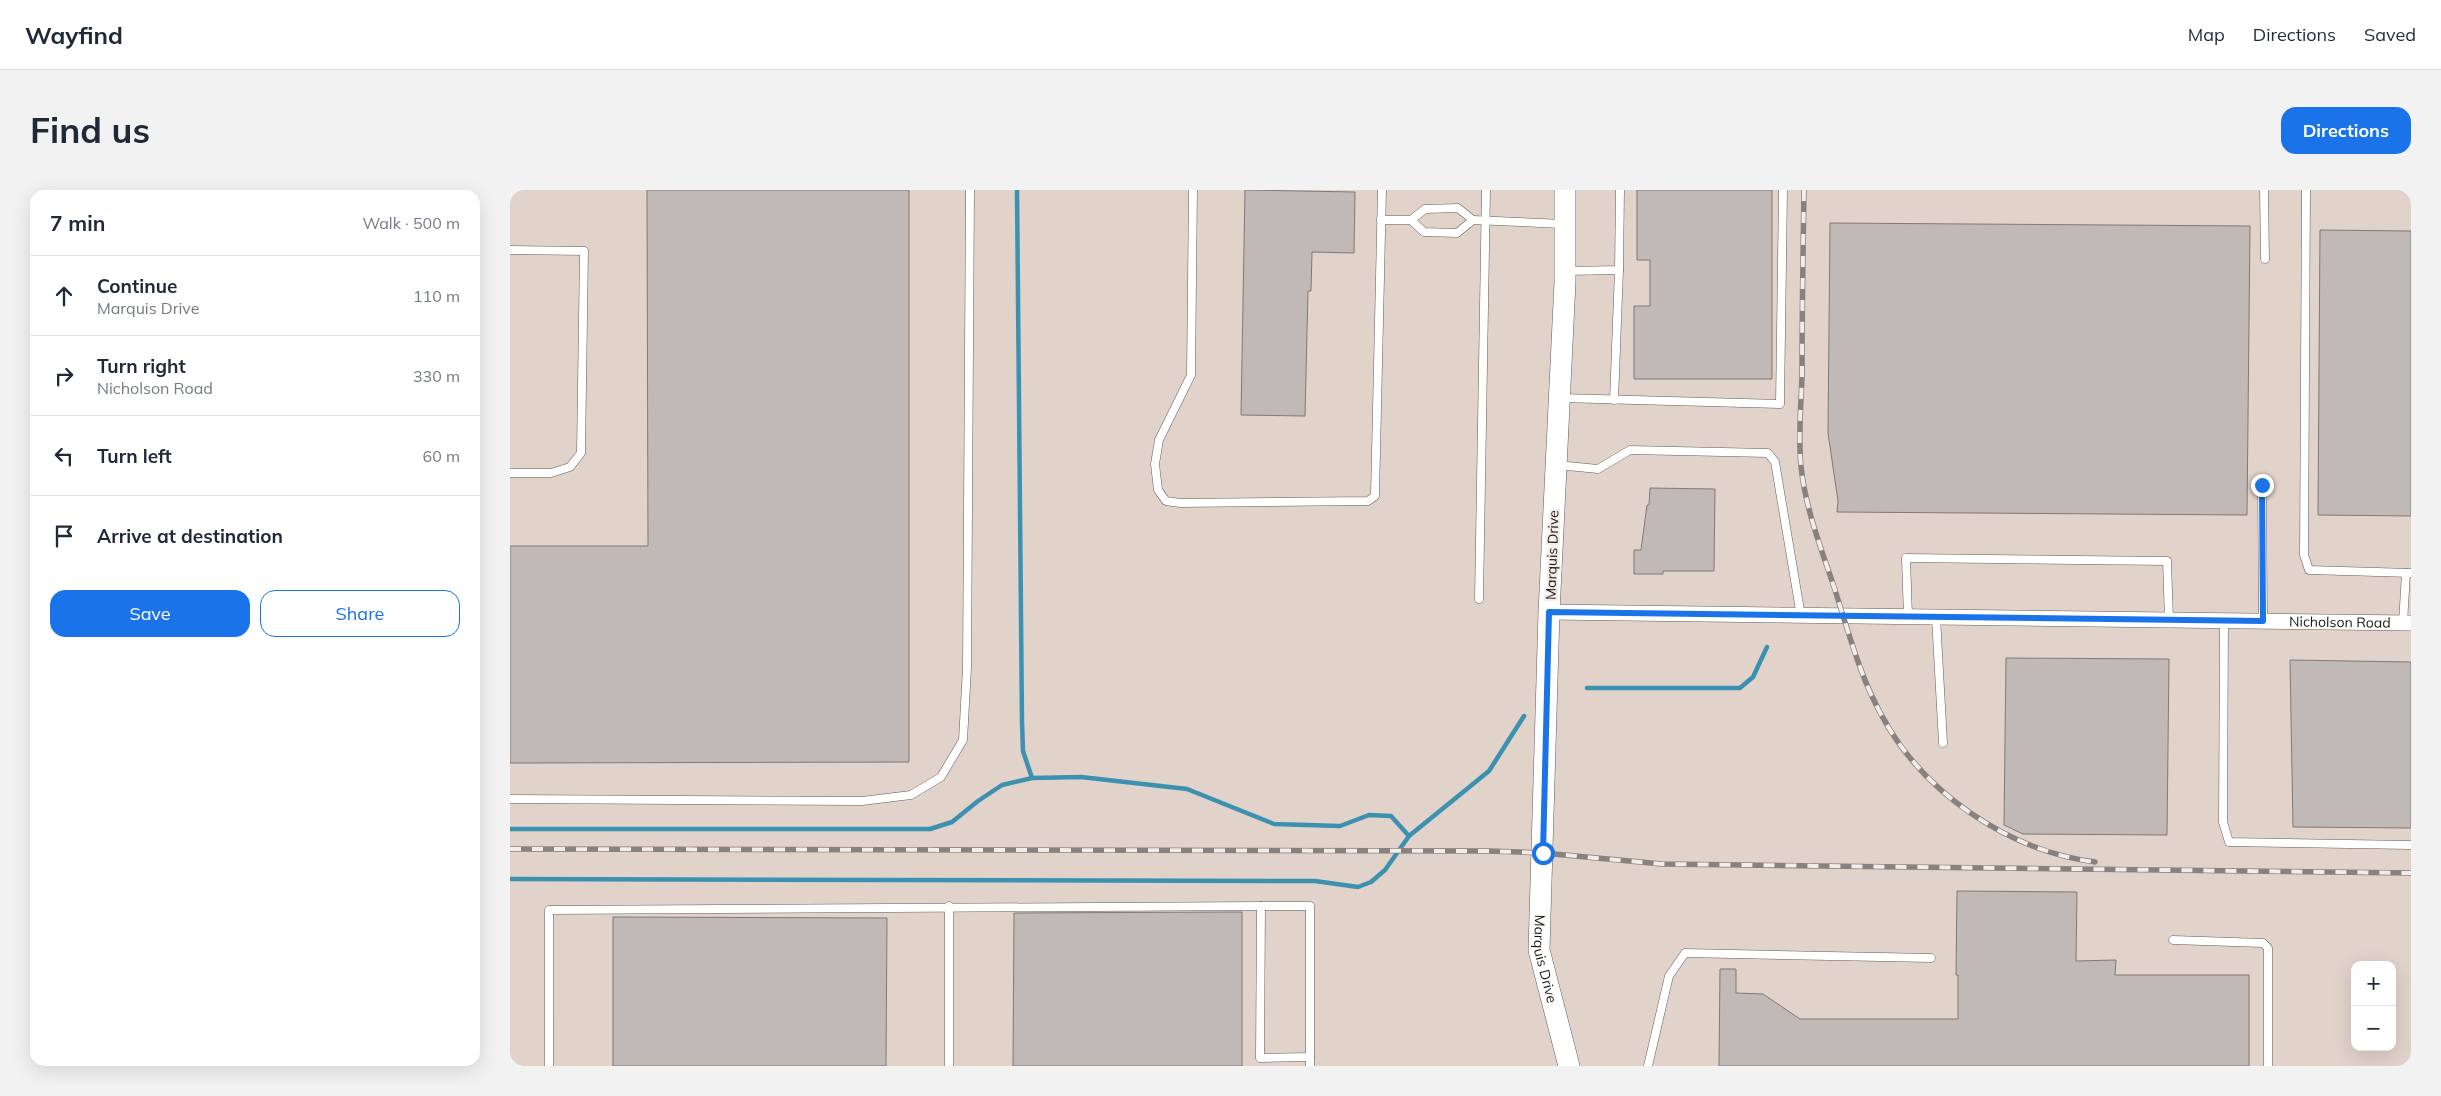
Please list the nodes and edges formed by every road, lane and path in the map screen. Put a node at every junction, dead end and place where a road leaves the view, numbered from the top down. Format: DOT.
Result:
graph roads {
  1 [pos="970,190"];
  2 [pos="1193,190"];
  3 [pos="1382,190"];
  4 [pos="1486,190"];
  5 [pos="1565,190"];
  6 [pos="1620,190"];
  7 [pos="1783,190"];
  8 [pos="2264,190"];
  9 [pos="2306,190"];
  10 [pos="1381,220"];
  11 [pos="1411,220"];
  12 [pos="1473,220"];
  13 [pos="1485,221"];
  14 [pos="1565,224"];
  15 [pos="510,250"];
  16 [pos="2266,260"];
  17 [pos="1619,270"];
  18 [pos="1566,271"];
  19 [pos="1559,398"];
  20 [pos="1614,400"];
  21 [pos="1556,464"];
  22 [pos="510,473"];
  23 [pos="2262,485"];
  24 [pos="2409,573"];
  25 [pos="1479,598"];
  26 [pos="1549,612"];
  27 [pos="1801,616"];
  28 [pos="1908,617"];
  29 [pos="1936,617"];
  30 [pos="2168,620"];
  31 [pos="2224,621"];
  32 [pos="2263,621"];
  33 [pos="2407,623"];
  34 [pos="1943,743"];
  35 [pos="510,799"];
  36 [pos="2411,844"];
  37 [pos="949,906"];
  38 [pos="1261,906"];
  39 [pos="2173,940"];
  40 [pos="1932,958"];
  41 [pos="1310,1057"];
  42 [pos="549,1066"];
  43 [pos="949,1066"];
  44 [pos="1310,1066"];
  45 [pos="1569,1066"];
  46 [pos="1648,1066"];
  47 [pos="2268,1066"];
  1 -- 35 [label="lane"];
  2 -- 10 [label="lane"];
  3 -- 10 [label="lane"];
  4 -- 13 [label="lane"];
  5 -- 14 [label="street, Marquis Drive"];
  6 -- 17 [label="lane"];
  7 -- 20 [label="lane"];
  8 -- 16 [label="lane"];
  9 -- 24 [label="lane"];
  10 -- 11 [label="lane"];
  11 -- 12 [label="lane"];
  11 -- 12 [label="lane"];
  12 -- 13 [label="lane"];
  13 -- 14 [label="lane"];
  13 -- 25 [label="lane"];
  14 -- 18 [label="street, Marquis Drive"];
  15 -- 22 [label="lane"];
  17 -- 18 [label="lane"];
  17 -- 20 [label="lane"];
  18 -- 19 [label="street, Marquis Drive"];
  19 -- 20 [label="lane"];
  19 -- 21 [label="street, Marquis Drive"];
  21 -- 26 [label="street, Marquis Drive"];
  21 -- 27 [label="lane"];
  23 -- 32 [label="lane"];
  24 -- 33 [label="lane"];
  26 -- 27 [label="street, Nicholson Road"];
  26 -- 45 [label="street, Marquis Drive"];
  27 -- 28 [label="street, Nicholson Road"];
  28 -- 29 [label="street, Nicholson Road"];
  28 -- 30 [label="lane"];
  29 -- 30 [label="street, Nicholson Road"];
  29 -- 34 [label="lane"];
  30 -- 31 [label="street, Nicholson Road"];
  31 -- 32 [label="street, Nicholson Road"];
  31 -- 36 [label="lane"];
  32 -- 33 [label="street, Nicholson Road"];
  37 -- 38 [label="lane"];
  37 -- 42 [label="lane"];
  37 -- 43 [label="lane"];
  38 -- 41 [label="lane"];
  38 -- 41 [label="lane"];
  39 -- 47 [label="lane"];
  40 -- 46 [label="lane"];
  41 -- 44 [label="lane"];
}
